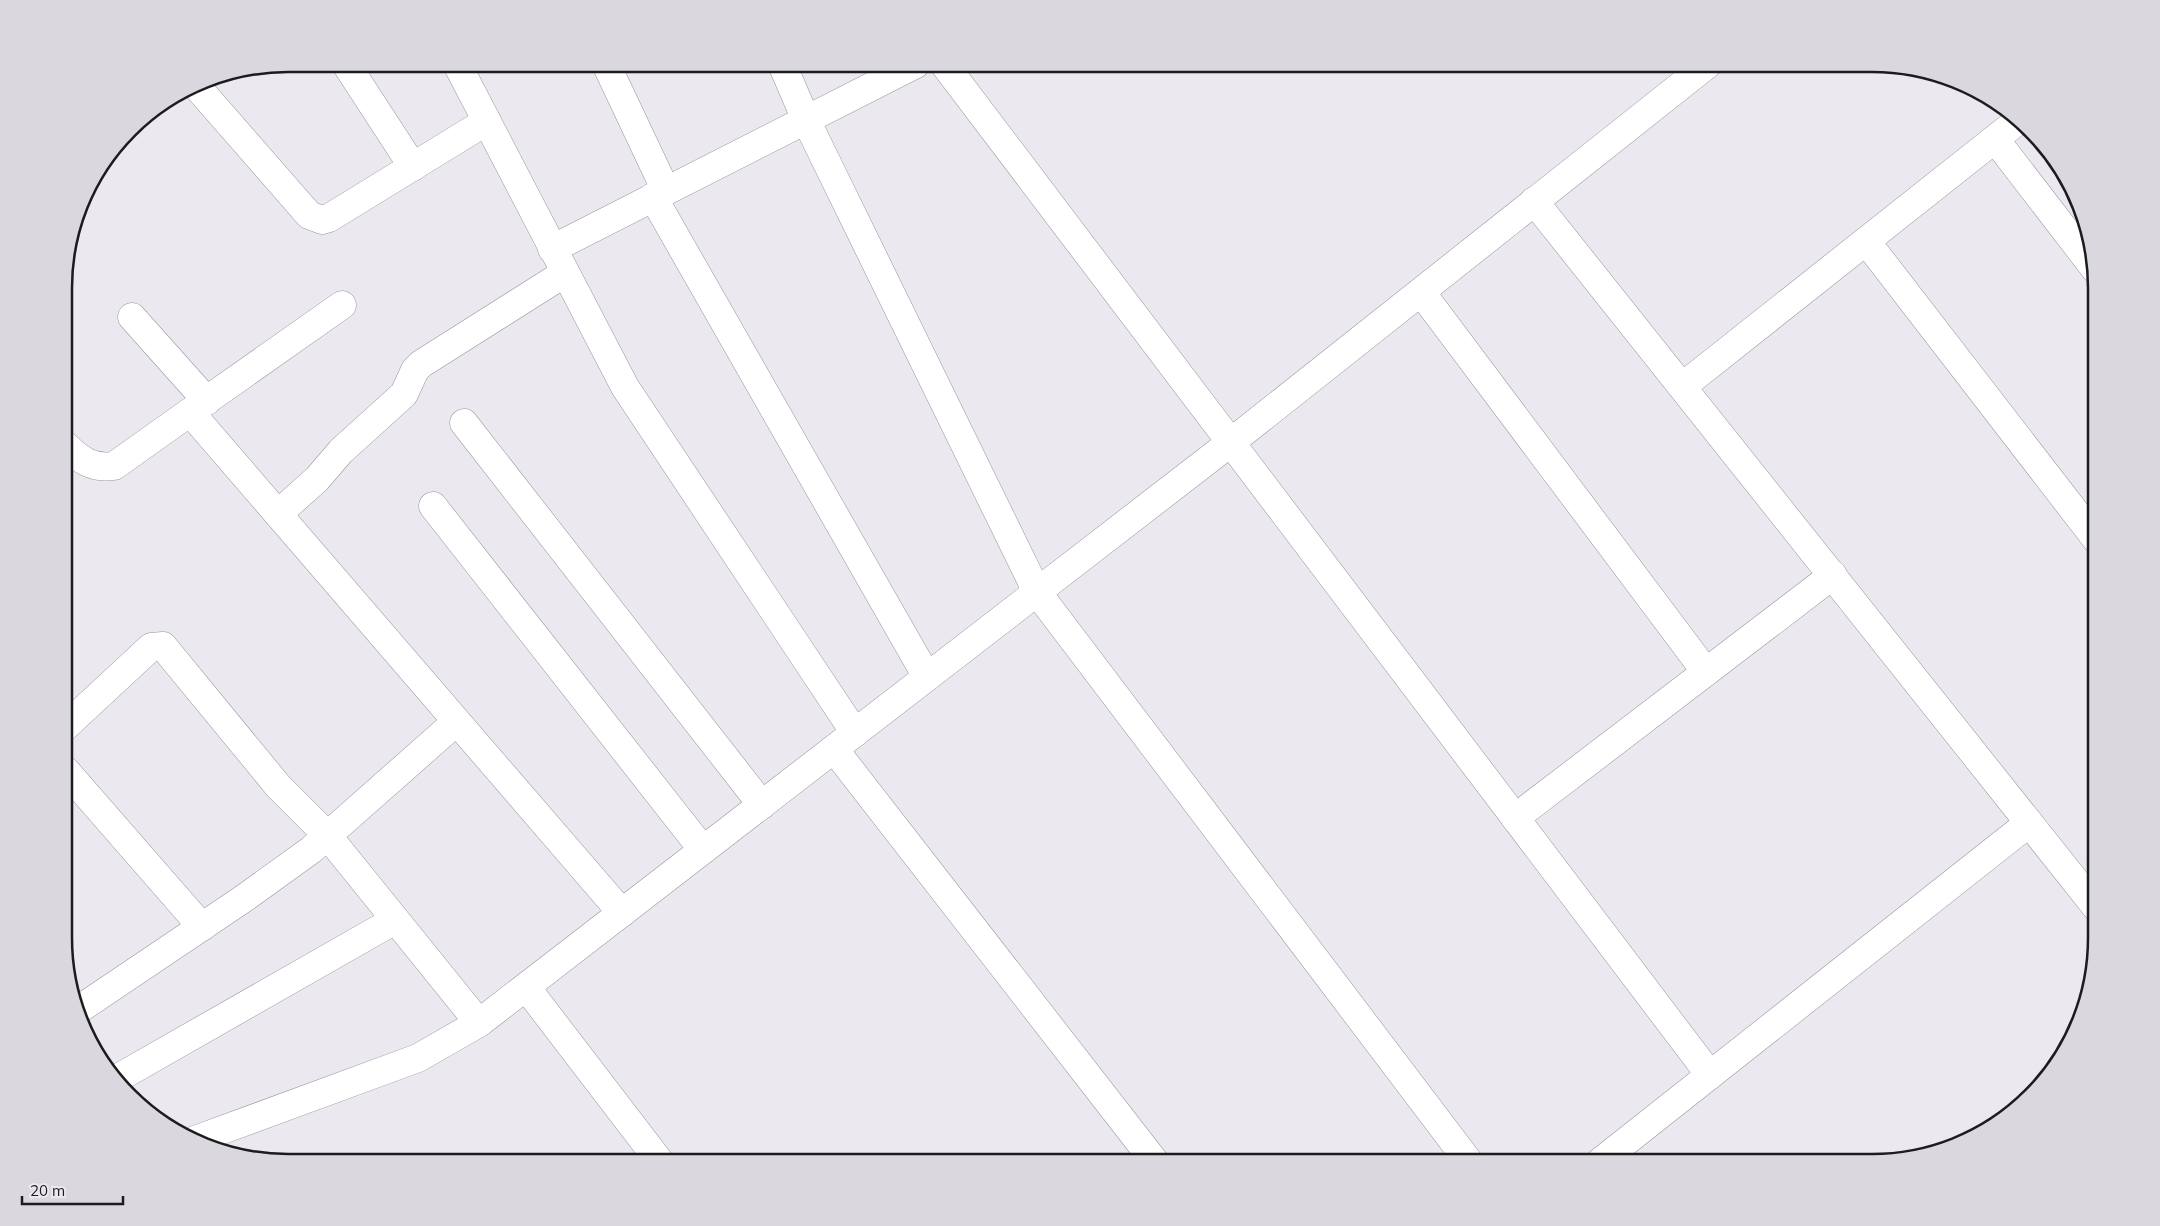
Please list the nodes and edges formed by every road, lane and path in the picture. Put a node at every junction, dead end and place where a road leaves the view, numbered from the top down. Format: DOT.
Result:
graph roads {
  1 [pos="351,72"];
  2 [pos="461,72"];
  3 [pos="609,72"];
  4 [pos="785,72"];
  5 [pos="900,72"];
  6 [pos="950,72"];
  7 [pos="1698,72"];
  8 [pos="201,91"];
  9 [pos="806,120"];
  10 [pos="486,121"];
  11 [pos="2005,131"];
  12 [pos="413,167"];
  13 [pos="659,194"];
  14 [pos="1534,201"];
  15 [pos="1866,241"];
  16 [pos="552,249"];
  17 [pos="2084,253"];
  18 [pos="565,273"];
  19 [pos="1421,292"];
  20 [pos="342,305"];
  21 [pos="132,317"];
  22 [pos="1683,386"];
  23 [pos="199,406"];
  24 [pos="464,422"];
  25 [pos="1230,444"];
  26 [pos="72,451"];
  27 [pos="433,506"];
  28 [pos="278,514"];
  29 [pos="2088,529"];
  30 [pos="1833,576"];
  31 [pos="1037,592"];
  32 [pos="1706,672"];
  33 [pos="927,677"];
  34 [pos="72,720"];
  35 [pos="456,722"];
  36 [pos="855,732"];
  37 [pos="834,749"];
  38 [pos="72,778"];
  39 [pos="762,805"];
  40 [pos="1515,818"];
  41 [pos="2029,823"];
  42 [pos="327,835"];
  43 [pos="703,850"];
  44 [pos="2088,898"];
  45 [pos="622,913"];
  46 [pos="395,920"];
  47 [pos="202,926"];
  48 [pos="526,987"];
  49 [pos="84,1006"];
  50 [pos="479,1023"];
  51 [pos="1710,1075"];
  52 [pos="122,1076"];
  53 [pos="205,1136"];
  54 [pos="654,1154"];
  55 [pos="1149,1154"];
  56 [pos="1463,1154"];
  57 [pos="1610,1154"];
  1 -- 12 [label="street"];
  2 -- 10 [label="street"];
  3 -- 13 [label="street"];
  4 -- 9 [label="street"];
  5 -- 9 [label="street"];
  6 -- 25 [label="street"];
  7 -- 14 [label="street"];
  8 -- 12 [label="street"];
  9 -- 13 [label="street"];
  9 -- 31 [label="street"];
  10 -- 12 [label="street"];
  10 -- 16 [label="street"];
  11 -- 15 [label="street"];
  11 -- 17 [label="street"];
  13 -- 16 [label="street"];
  13 -- 33 [label="street"];
  14 -- 19 [label="street"];
  14 -- 22 [label="street"];
  15 -- 22 [label="street"];
  15 -- 29 [label="street"];
  16 -- 18 [label="street"];
  18 -- 28 [label="street"];
  18 -- 36 [label="street"];
  19 -- 25 [label="street"];
  19 -- 32 [label="street"];
  20 -- 23 [label="street"];
  21 -- 23 [label="street"];
  22 -- 30 [label="street"];
  23 -- 26 [label="street"];
  23 -- 28 [label="street"];
  24 -- 39 [label="street"];
  25 -- 31 [label="street"];
  25 -- 40 [label="street"];
  27 -- 43 [label="street"];
  28 -- 35 [label="street"];
  30 -- 32 [label="street"];
  30 -- 41 [label="street"];
  31 -- 33 [label="street"];
  31 -- 56 [label="street"];
  32 -- 40 [label="street"];
  33 -- 36 [label="street"];
  34 -- 42 [label="street"];
  35 -- 42 [label="street"];
  35 -- 45 [label="street"];
  36 -- 37 [label="street"];
  37 -- 39 [label="street"];
  37 -- 55 [label="street"];
  38 -- 47 [label="street"];
  39 -- 43 [label="street"];
  40 -- 51 [label="street"];
  41 -- 44 [label="street"];
  41 -- 51 [label="street"];
  42 -- 46 [label="street"];
  42 -- 47 [label="street"];
  43 -- 45 [label="street"];
  45 -- 48 [label="street"];
  46 -- 50 [label="street"];
  46 -- 52 [label="street"];
  47 -- 49 [label="street"];
  48 -- 50 [label="street"];
  48 -- 54 [label="street"];
  50 -- 53 [label="street"];
  51 -- 57 [label="street"];
}
